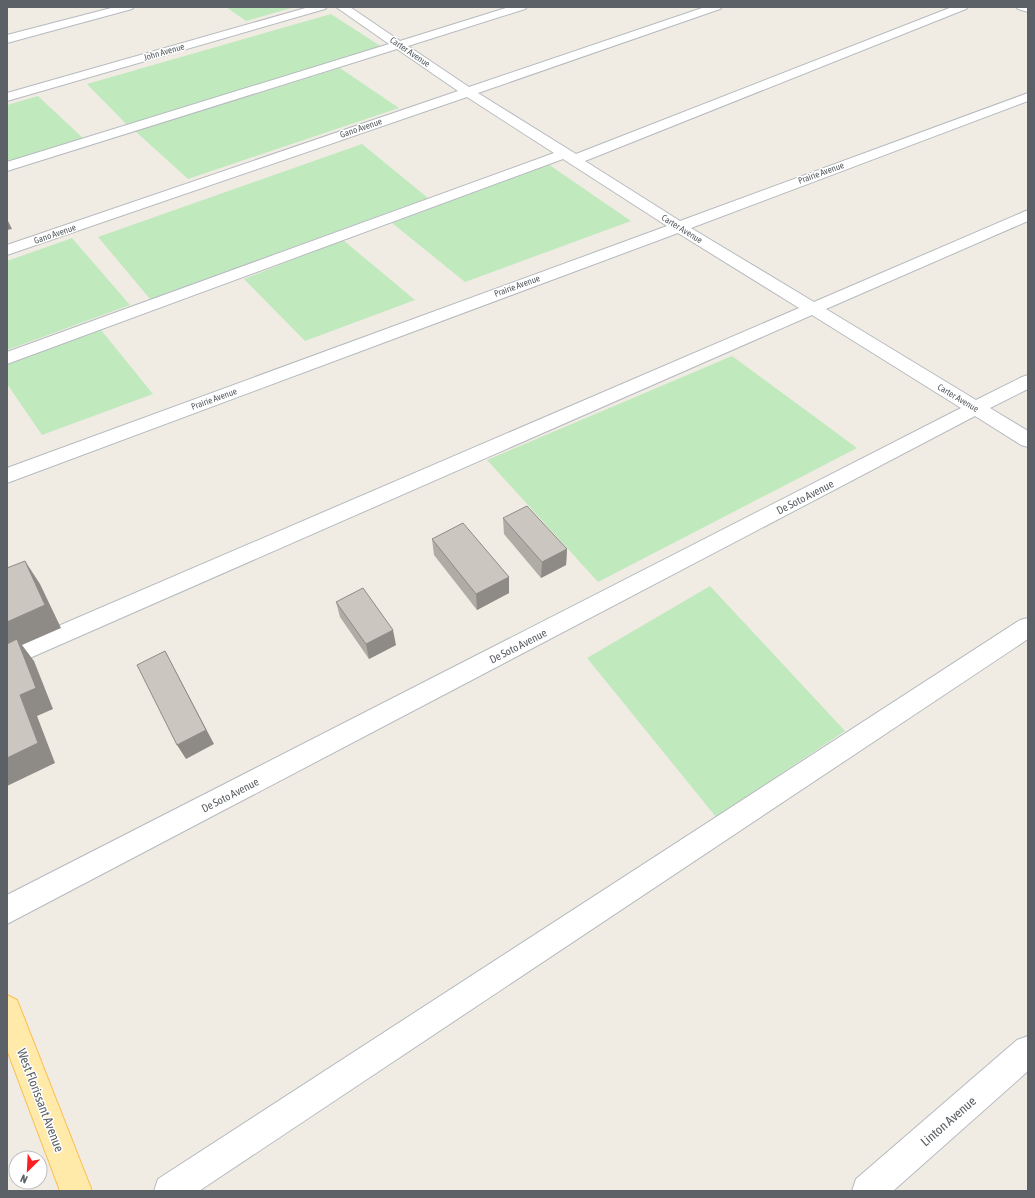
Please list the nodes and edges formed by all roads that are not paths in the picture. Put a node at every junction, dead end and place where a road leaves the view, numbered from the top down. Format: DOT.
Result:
graph roads {
  1 [pos="128,7"];
  2 [pos="322,7"];
  3 [pos="342,7"];
  4 [pos="521,7"];
  5 [pos="716,7"];
  6 [pos="962,7"];
  7 [pos="1022,7"];
  8 [pos="1028,9"];
  9 [pos="7,39"];
  10 [pos="399,45"];
  11 [pos="468,92"];
  12 [pos="7,97"];
  13 [pos="1028,97"];
  14 [pos="569,157"];
  15 [pos="7,167"];
  16 [pos="1028,215"];
  17 [pos="678,226"];
  18 [pos="7,250"];
  19 [pos="812,308"];
  20 [pos="7,358"];
  21 [pos="1028,381"];
  22 [pos="976,408"];
  23 [pos="1028,440"];
  24 [pos="7,476"];
  25 [pos="1028,627"];
  26 [pos="7,658"];
  27 [pos="7,910"];
  28 [pos="7,1010"];
  29 [pos="1028,1051"];
  30 [pos="76,1191"];
  31 [pos="170,1191"];
  32 [pos="868,1191"];
  1 -- 9 [label="street"];
  2 -- 12 [label="street, John Avenue"];
  3 -- 10 [label="street, Carter Avenue"];
  4 -- 10 [label="street"];
  5 -- 11 [label="street, Gano Avenue"];
  6 -- 14 [label="street"];
  7 -- 8 [label="street"];
  10 -- 11 [label="street, Carter Avenue"];
  10 -- 15 [label="street"];
  11 -- 14 [label="street, Carter Avenue"];
  11 -- 18 [label="street, Gano Avenue"];
  13 -- 17 [label="street, Prairie Avenue"];
  14 -- 17 [label="street, Carter Avenue"];
  14 -- 20 [label="street"];
  16 -- 19 [label="street"];
  17 -- 19 [label="street, Carter Avenue"];
  17 -- 24 [label="street, Prairie Avenue"];
  19 -- 22 [label="street, Carter Avenue"];
  19 -- 26 [label="street"];
  21 -- 22 [label="street, De Soto Avenue"];
  22 -- 23 [label="street, Carter Avenue"];
  22 -- 27 [label="street, De Soto Avenue"];
  25 -- 31 [label="street"];
  28 -- 30 [label="main road, West Florissant Avenue"];
  29 -- 32 [label="street, Linton Avenue"];
}
